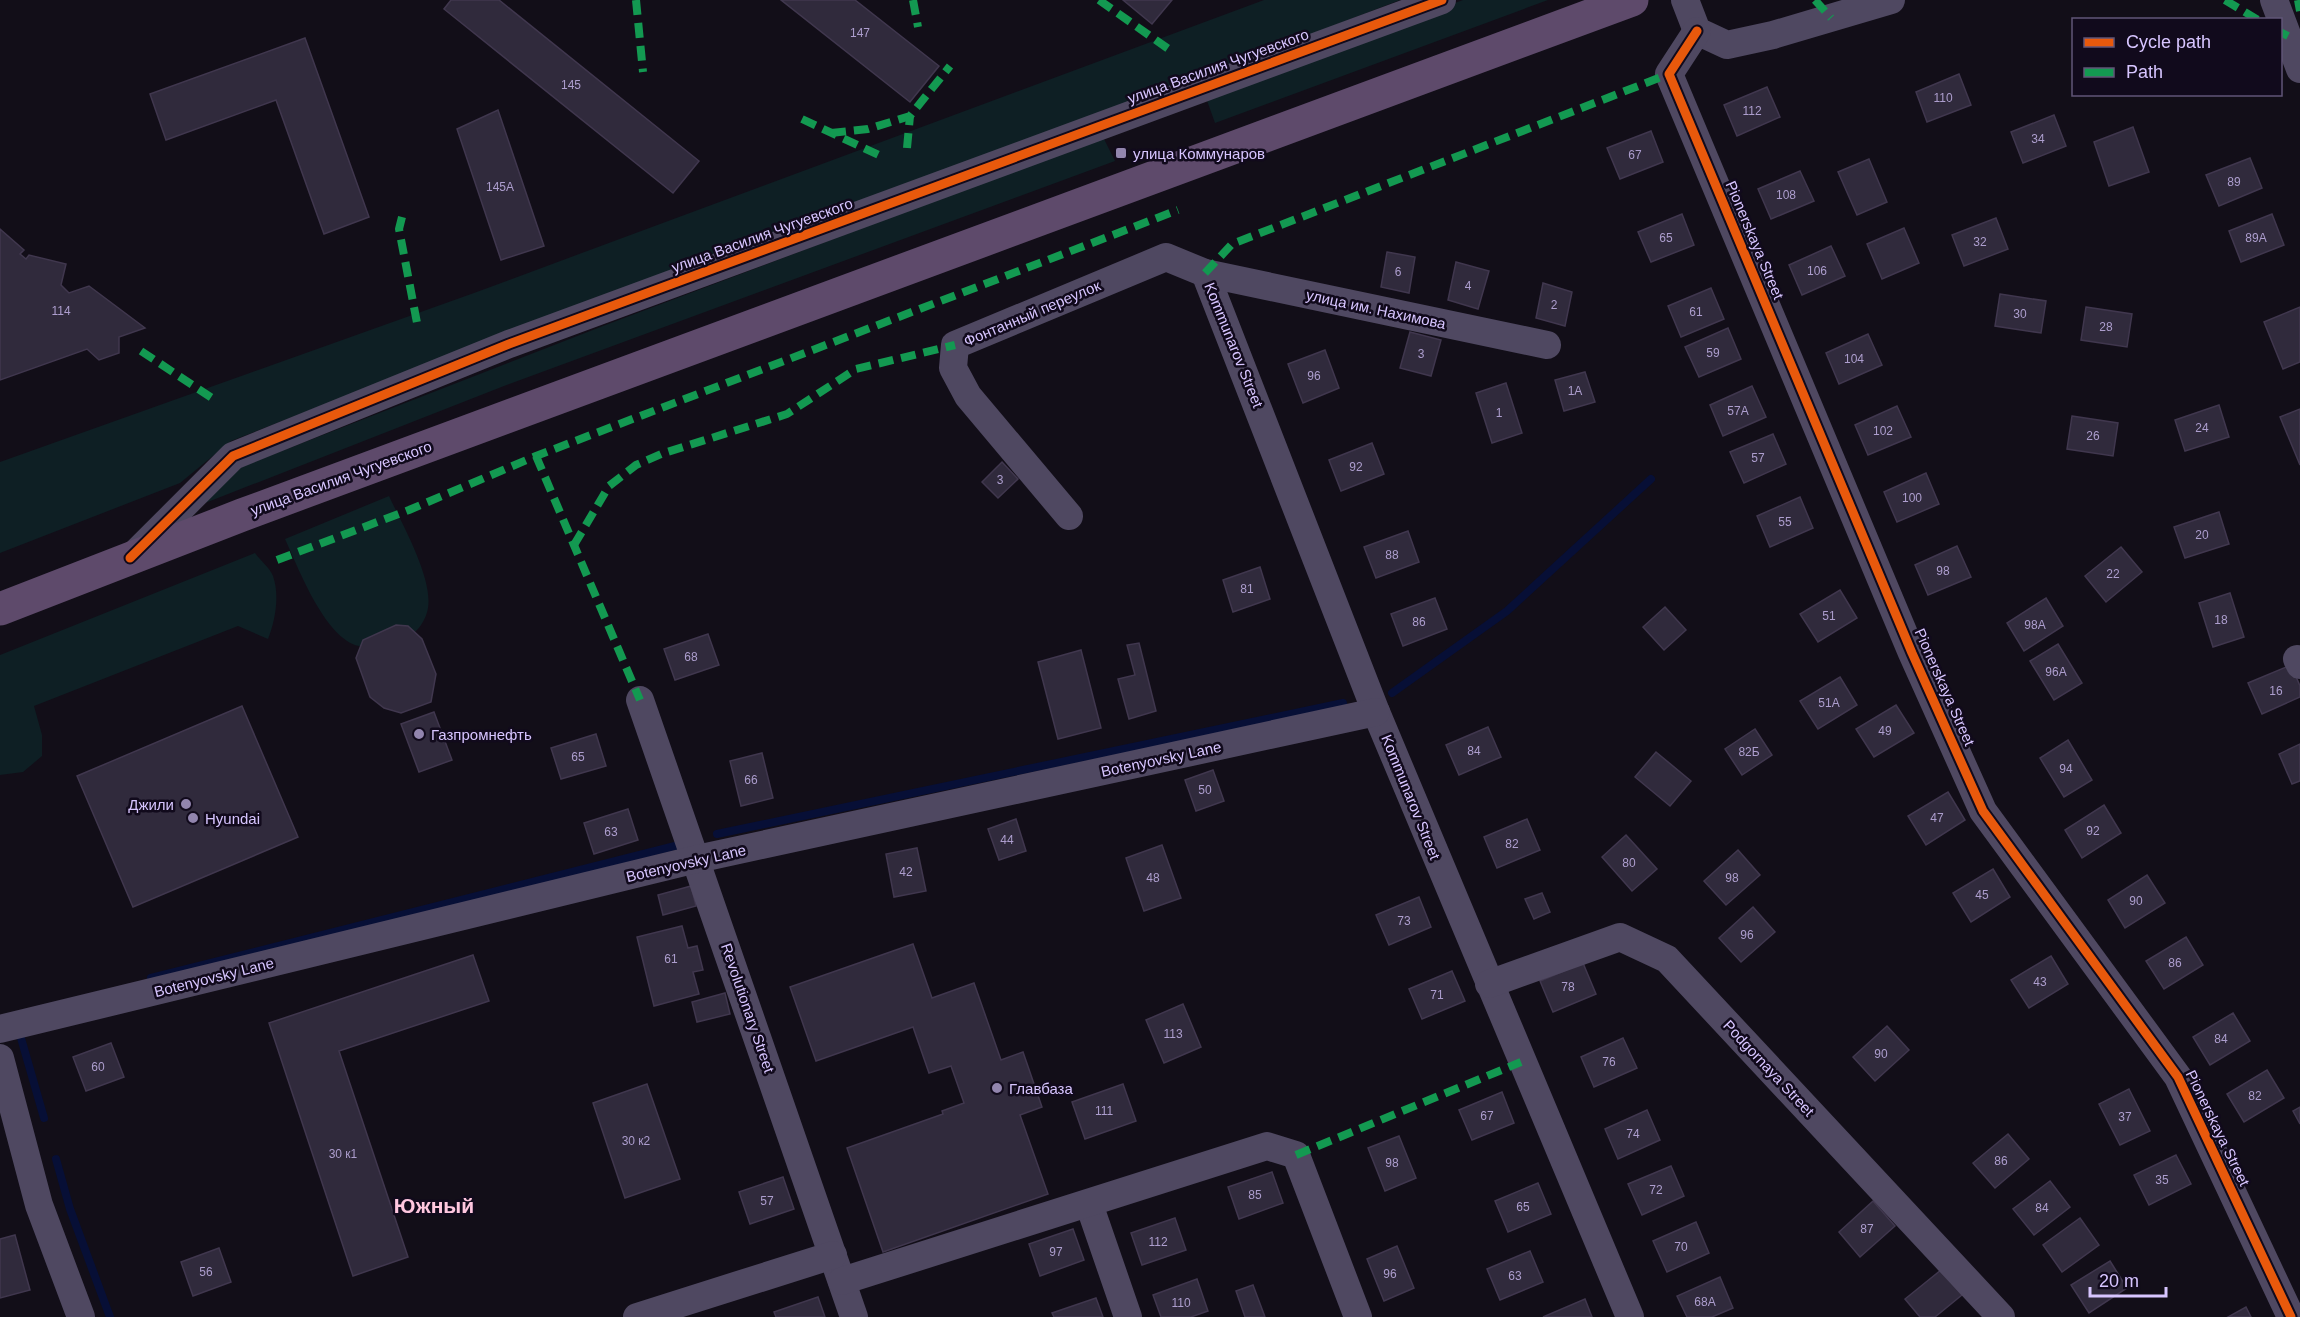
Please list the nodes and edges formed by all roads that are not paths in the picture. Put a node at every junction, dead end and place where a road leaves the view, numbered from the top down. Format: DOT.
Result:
graph roads {
  1 [pos="1442,0"];
  2 [pos="1632,0"];
  3 [pos="1685,0"];
  4 [pos="1891,0"];
  5 [pos="2274,0"];
  6 [pos="2281,18"];
  7 [pos="2282,21"];
  8 [pos="1697,31"];
  9 [pos="2300,69"];
  10 [pos="1205,273"];
  11 [pos="1547,345"];
  12 [pos="1070,516"];
  13 [pos="130,558"];
  14 [pos="0,609"];
  15 [pos="640,700"];
  16 [pos="1376,712"];
  17 [pos="697,859"];
  18 [pos="1489,984"];
  19 [pos="0,1029"];
  20 [pos="0,1058"];
  21 [pos="1089,1204"];
  22 [pos="837,1268"];
  23 [pos="81,1317"];
  24 [pos="637,1317"];
  25 [pos="854,1317"];
  26 [pos="1128,1317"];
  27 [pos="1358,1317"];
  28 [pos="1630,1317"];
  29 [pos="2001,1317"];
  30 [pos="2291,1317"];
  1 -- 13 [label="street, улица Василия Чугуевского"];
  2 -- 13 [label="main road, улица Василия Чугуевского"];
  3 -- 8 [label="street"];
  4 -- 8 [label="street"];
  5 -- 6 [label="street"];
  7 -- 9 [label="street"];
  8 -- 30 [label="street, Pionerskaya Street"];
  10 -- 11 [label="street, улица им. Нахимова"];
  10 -- 12 [label="street, Фонтанный переулок"];
  10 -- 16 [label="street, Kommunarov Street"];
  13 -- 14 [label="main road, улица Василия Чугуевского"];
  15 -- 17 [label="street, Revolutionary Street"];
  16 -- 17 [label="street, Botenyovsky Lane"];
  16 -- 18 [label="street, Kommunarov Street"];
  17 -- 19 [label="street, Botenyovsky Lane"];
  17 -- 22 [label="street, Revolutionary Street"];
  18 -- 28 [label="street, Kommunarov Street"];
  18 -- 29 [label="street, Podgornaya Street"];
  20 -- 23 [label="street"];
  21 -- 22 [label="street"];
  21 -- 26 [label="street"];
  21 -- 27 [label="street"];
  22 -- 24 [label="street"];
  22 -- 25 [label="street, Revolutionary Street"];
}
